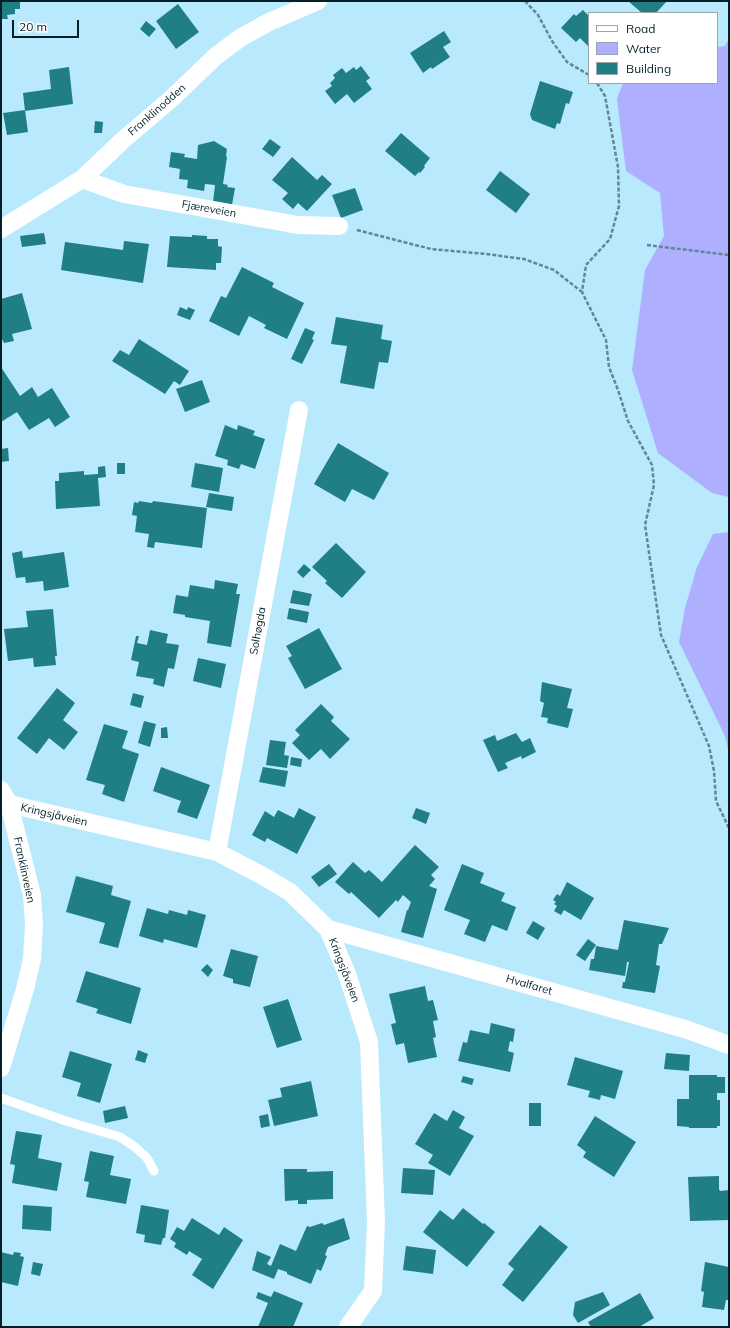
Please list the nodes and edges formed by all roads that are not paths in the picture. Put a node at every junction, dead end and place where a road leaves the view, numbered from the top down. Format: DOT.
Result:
graph roads {
  1 [pos="318,1"];
  2 [pos="82,179"];
  3 [pos="339,226"];
  4 [pos="1,229"];
  5 [pos="299,410"];
  6 [pos="5,797"];
  7 [pos="217,852"];
  8 [pos="328,929"];
  9 [pos="729,1045"];
  10 [pos="1,1068"];
  11 [pos="1,1098"];
  12 [pos="154,1171"];
  13 [pos="348,1327"];
  1 -- 2 [label="street, Franklinodden"];
  2 -- 3 [label="street, Fjæreveien"];
  2 -- 4 [label="street, Franklinodden"];
  5 -- 7 [label="street, Solhøgda"];
  6 -- 7 [label="street, Kringsjåveien"];
  6 -- 10 [label="street, Franklinveien"];
  7 -- 8 [label="street, Kringsjåveien"];
  8 -- 9 [label="street, Hvalfaret"];
  8 -- 13 [label="street, Kringsjåveien"];
  11 -- 12 [label="lane"];
}
